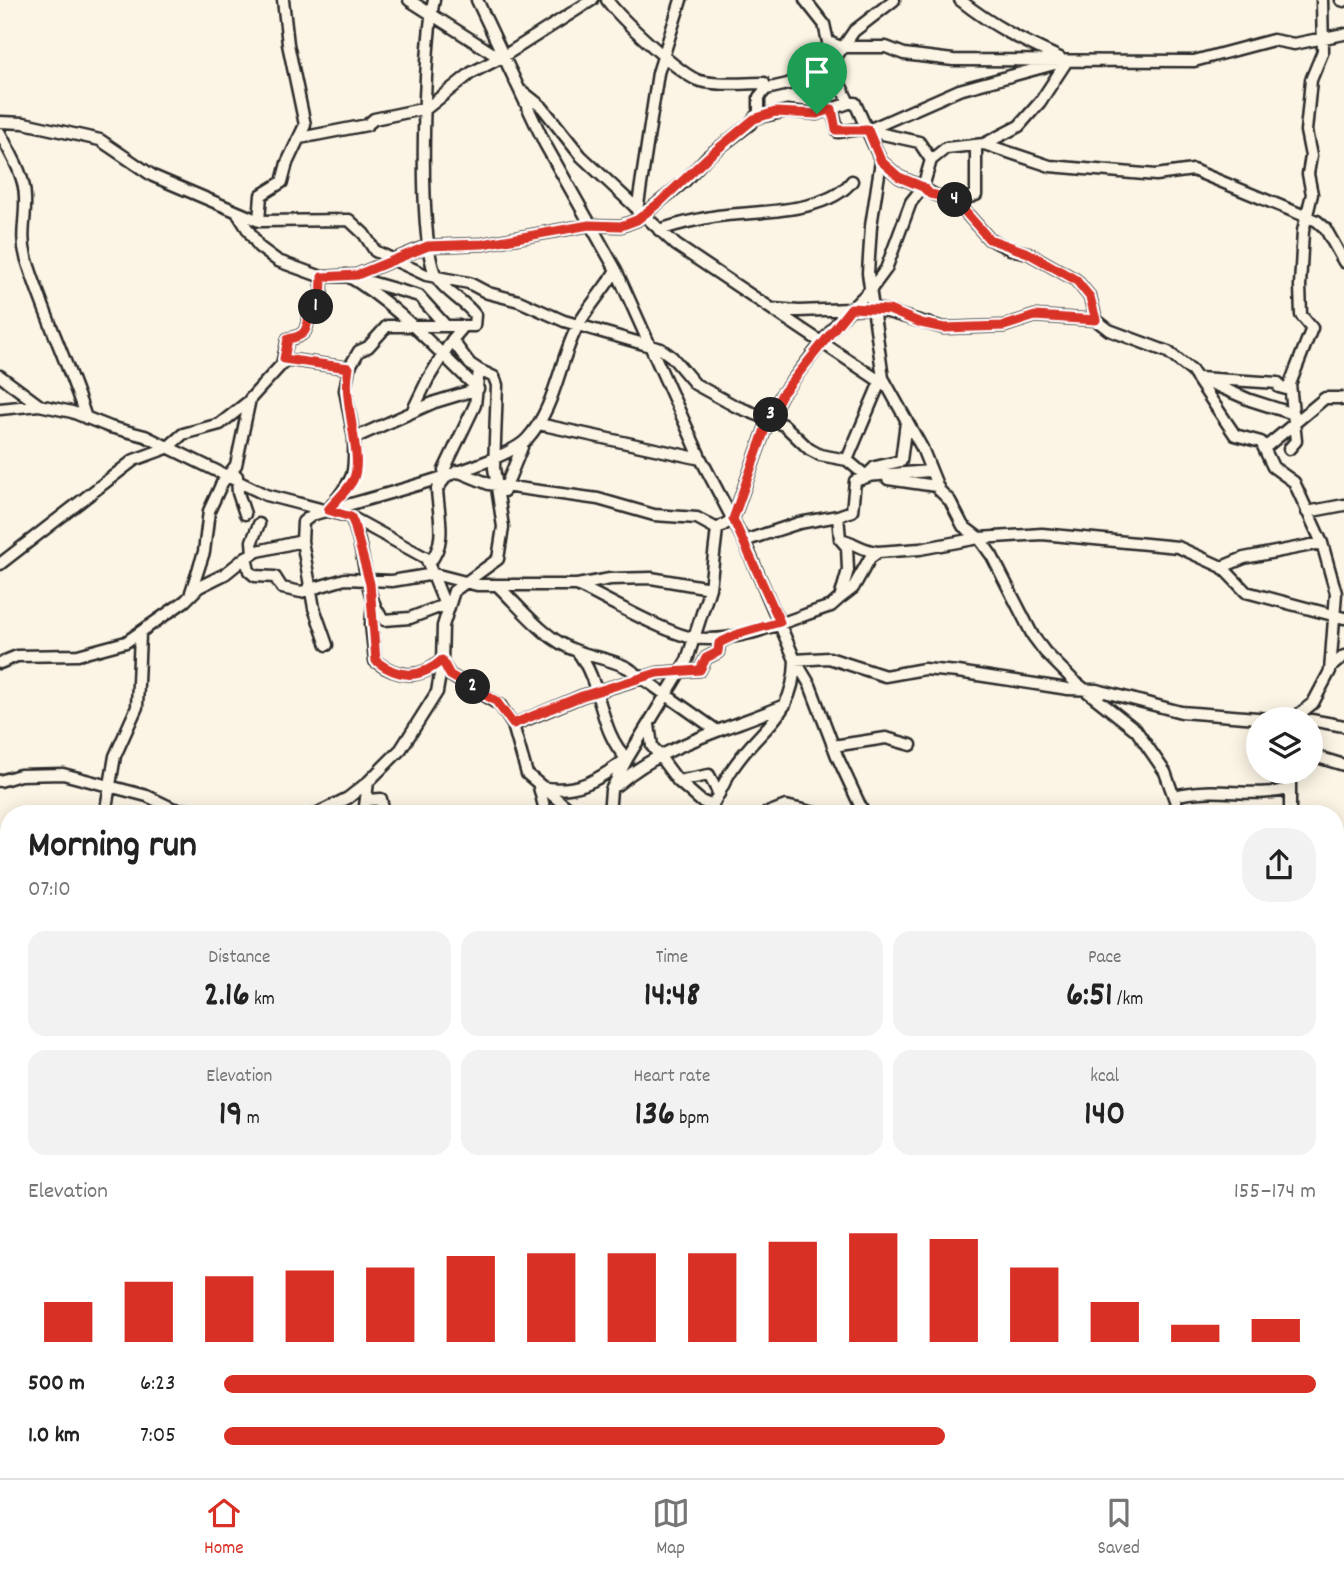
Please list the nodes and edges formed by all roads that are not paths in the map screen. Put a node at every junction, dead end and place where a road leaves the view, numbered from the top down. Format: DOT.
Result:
graph roads {
  1 [pos="284,0"];
  2 [pos="409,0"];
  3 [pos="434,0"];
  4 [pos="477,0"];
  5 [pos="592,0"];
  6 [pos="607,0"];
  7 [pos="681,0"];
  8 [pos="805,0"];
  9 [pos="894,0"];
  10 [pos="960,0"];
  11 [pos="1322,0"];
  12 [pos="431,15"];
  13 [pos="1344,34"];
  14 [pos="1321,41"];
  15 [pos="828,42"];
  16 [pos="841,47"];
  17 [pos="663,54"];
  18 [pos="504,55"];
  19 [pos="1067,61"];
  20 [pos="825,74"];
  21 [pos="766,89"];
  22 [pos="520,90"];
  23 [pos="849,103"];
  24 [pos="427,108"];
  25 [pos="832,109"];
  26 [pos="754,119"];
  27 [pos="0,122"];
  28 [pos="868,130"];
  29 [pos="0,133"];
  30 [pos="300,138"];
  31 [pos="980,145"];
  32 [pos="931,160"];
  33 [pos="881,161"];
  34 [pos="852,181"];
  35 [pos="923,187"];
  36 [pos="954,199"];
  37 [pos="641,211"];
  38 [pos="238,214"];
  39 [pos="1307,216"];
  40 [pos="259,221"];
  41 [pos="589,225"];
  42 [pos="659,230"];
  43 [pos="428,246"];
  44 [pos="394,262"];
  45 [pos="1344,262"];
  46 [pos="616,270"];
  47 [pos="346,275"];
  48 [pos="322,277"];
  49 [pos="437,278"];
  50 [pos="872,288"];
  51 [pos="874,307"];
  52 [pos="851,308"];
  53 [pos="772,309"];
  54 [pos="1096,320"];
  55 [pos="579,324"];
  56 [pos="412,325"];
  57 [pos="446,326"];
  58 [pos="464,326"];
  59 [pos="453,340"];
  60 [pos="650,344"];
  61 [pos="822,344"];
  62 [pos="443,356"];
  63 [pos="284,359"];
  64 [pos="349,368"];
  65 [pos="479,370"];
  66 [pos="0,376"];
  67 [pos="1199,378"];
  68 [pos="883,384"];
  69 [pos="478,389"];
  70 [pos="1290,390"];
  71 [pos="250,399"];
  72 [pos="1344,400"];
  73 [pos="39,405"];
  74 [pos="0,409"];
  75 [pos="412,412"];
  76 [pos="86,418"];
  77 [pos="769,418"];
  78 [pos="1295,418"];
  79 [pos="905,421"];
  80 [pos="539,424"];
  81 [pos="354,438"];
  82 [pos="526,441"];
  83 [pos="1266,447"];
  84 [pos="167,448"];
  85 [pos="1289,449"];
  86 [pos="494,459"];
  87 [pos="701,459"];
  88 [pos="848,460"];
  89 [pos="930,471"];
  90 [pos="453,472"];
  91 [pos="866,475"];
  92 [pos="233,477"];
  93 [pos="502,486"];
  94 [pos="936,486"];
  95 [pos="1344,505"];
  96 [pos="328,510"];
  97 [pos="1307,512"];
  98 [pos="245,514"];
  99 [pos="838,516"];
  100 [pos="351,517"];
  101 [pos="733,519"];
  102 [pos="259,524"];
  103 [pos="717,529"];
  104 [pos="979,538"];
  105 [pos="840,539"];
  106 [pos="302,541"];
  107 [pos="744,541"];
  108 [pos="1321,543"];
  109 [pos="878,552"];
  110 [pos="249,556"];
  111 [pos="429,563"];
  112 [pos="0,564"];
  113 [pos="1222,567"];
  114 [pos="434,574"];
  115 [pos="1332,577"];
  116 [pos="369,579"];
  117 [pos="1344,580"];
  118 [pos="468,582"];
  119 [pos="577,585"];
  120 [pos="498,586"];
  121 [pos="710,588"];
  122 [pos="312,589"];
  123 [pos="840,598"];
  124 [pos="185,601"];
  125 [pos="373,604"];
  126 [pos="447,604"];
  127 [pos="1339,617"];
  128 [pos="780,622"];
  129 [pos="140,634"];
  130 [pos="730,637"];
  131 [pos="695,638"];
  132 [pos="327,645"];
  133 [pos="577,652"];
  134 [pos="1344,656"];
  135 [pos="795,660"];
  136 [pos="442,662"];
  137 [pos="0,663"];
  138 [pos="1332,666"];
  139 [pos="681,669"];
  140 [pos="641,679"];
  141 [pos="1087,689"];
  142 [pos="597,693"];
  143 [pos="664,694"];
  144 [pos="787,704"];
  145 [pos="1311,707"];
  146 [pos="1246,717"];
  147 [pos="1323,722"];
  148 [pos="513,724"];
  149 [pos="649,724"];
  150 [pos="1344,726"];
  151 [pos="716,730"];
  152 [pos="911,745"];
  153 [pos="833,746"];
  154 [pos="627,759"];
  155 [pos="659,759"];
  156 [pos="1323,759"];
  157 [pos="1343,765"];
  158 [pos="0,781"];
  159 [pos="678,781"];
  160 [pos="368,782"];
  161 [pos="1290,784"];
  162 [pos="111,787"];
  163 [pos="539,787"];
  164 [pos="1290,789"];
  165 [pos="611,790"];
  166 [pos="719,794"];
  167 [pos="1174,796"];
  168 [pos="367,800"];
  169 [pos="107,805"];
  170 [pos="166,805"];
  171 [pos="335,805"];
  172 [pos="366,805"];
  173 [pos="382,805"];
  174 [pos="544,805"];
  175 [pos="563,805"];
  176 [pos="609,805"];
  177 [pos="705,805"];
  178 [pos="713,805"];
  179 [pos="859,805"];
  180 [pos="1178,805"];
  181 [pos="1290,805"];
  1 -- 30 [label="street"];
  2 -- 12 [label="street"];
  3 -- 12 [label="street"];
  4 -- 18 [label="street"];
  5 -- 18 [label="street"];
  6 -- 17 [label="street"];
  7 -- 17 [label="street"];
  8 -- 15 [label="street"];
  9 -- 16 [label="street"];
  10 -- 19 [label="street"];
  11 -- 14 [label="street"];
  12 -- 18 [label="street"];
  12 -- 24 [label="street"];
  13 -- 14 [label="street"];
  14 -- 19 [label="street"];
  14 -- 39 [label="street"];
  15 -- 16 [label="street"];
  15 -- 20 [label="street"];
  16 -- 19 [label="street"];
  16 -- 20 [label="street"];
  17 -- 21 [label="street"];
  17 -- 37 [label="street"];
  18 -- 22 [label="street"];
  18 -- 24 [label="street"];
  19 -- 28 [label="street"];
  19 -- 31 [label="street"];
  20 -- 21 [label="street"];
  20 -- 23 [label="street"];
  21 -- 26 [label="street"];
  22 -- 37 [label="street"];
  22 -- 41 [label="street"];
  23 -- 25 [label="street"];
  23 -- 28 [label="street"];
  24 -- 30 [label="street"];
  24 -- 43 [label="street"];
  25 -- 26 [label="street"];
  25 -- 28 [label="street"];
  26 -- 37 [label="street"];
  27 -- 38 [label="street"];
  28 -- 32 [label="street"];
  28 -- 33 [label="street"];
  29 -- 76 [label="street"];
  30 -- 40 [label="street"];
  31 -- 32 [label="street"];
  31 -- 36 [label="street"];
  31 -- 39 [label="street"];
  32 -- 35 [label="street"];
  33 -- 35 [label="street"];
  33 -- 50 [label="street"];
  34 -- 42 [label="street"];
  35 -- 36 [label="street"];
  35 -- 50 [label="street"];
  36 -- 54 [label="street"];
  37 -- 41 [label="street"];
  37 -- 42 [label="street"];
  38 -- 40 [label="street"];
  38 -- 48 [label="street"];
  39 -- 45 [label="street"];
  39 -- 70 [label="street"];
  40 -- 44 [label="street"];
  41 -- 43 [label="street"];
  41 -- 46 [label="street"];
  42 -- 53 [label="street"];
  43 -- 44 [label="street"];
  43 -- 49 [label="street"];
  44 -- 47 [label="street"];
  44 -- 49 [label="street"];
  46 -- 55 [label="street"];
  46 -- 60 [label="street"];
  47 -- 48 [label="street"];
  47 -- 56 [label="street"];
  47 -- 57 [label="street"];
  48 -- 63 [label="street"];
  49 -- 55 [label="street"];
  49 -- 58 [label="street"];
  50 -- 51 [label="street"];
  50 -- 52 [label="street"];
  51 -- 52 [label="street"];
  51 -- 54 [label="street"];
  51 -- 68 [label="street"];
  52 -- 53 [label="street"];
  52 -- 61 [label="street"];
  53 -- 61 [label="street"];
  54 -- 67 [label="street"];
  55 -- 60 [label="street"];
  55 -- 80 [label="street"];
  56 -- 57 [label="street"];
  56 -- 62 [label="street"];
  56 -- 64 [label="street"];
  57 -- 58 [label="street"];
  58 -- 59 [label="street"];
  59 -- 62 [label="street"];
  59 -- 65 [label="street"];
  60 -- 77 [label="street"];
  60 -- 87 [label="street"];
  61 -- 68 [label="street"];
  61 -- 77 [label="street"];
  62 -- 69 [label="street"];
  62 -- 75 [label="street"];
  63 -- 64 [label="street"];
  63 -- 71 [label="street"];
  64 -- 81 [label="street"];
  65 -- 69 [label="street"];
  65 -- 86 [label="street"];
  66 -- 73 [label="street"];
  67 -- 70 [label="street"];
  67 -- 78 [label="street"];
  67 -- 83 [label="street"];
  68 -- 79 [label="street"];
  68 -- 88 [label="street"];
  69 -- 75 [label="street"];
  69 -- 90 [label="street"];
  70 -- 78 [label="street"];
  71 -- 84 [label="street"];
  71 -- 92 [label="street"];
  72 -- 78 [label="street"];
  73 -- 74 [label="street"];
  73 -- 76 [label="street"];
  75 -- 81 [label="street"];
  76 -- 84 [label="street"];
  77 -- 88 [label="street"];
  77 -- 101 [label="street"];
  78 -- 83 [label="street"];
  78 -- 85 [label="street"];
  79 -- 89 [label="street"];
  79 -- 91 [label="street"];
  80 -- 82 [label="street"];
  80 -- 87 [label="street"];
  81 -- 96 [label="street"];
  82 -- 86 [label="street"];
  82 -- 93 [label="street"];
  83 -- 97 [label="street"];
  84 -- 92 [label="street"];
  84 -- 112 [label="street"];
  86 -- 90 [label="street"];
  86 -- 93 [label="street"];
  87 -- 101 [label="street"];
  88 -- 91 [label="street"];
  89 -- 91 [label="street"];
  89 -- 94 [label="street"];
  90 -- 93 [label="street"];
  90 -- 96 [label="street"];
  90 -- 111 [label="street"];
  91 -- 94 [label="street"];
  91 -- 99 [label="street"];
  92 -- 96 [label="street"];
  92 -- 98 [label="street"];
  92 -- 124 [label="street"];
  93 -- 103 [label="street"];
  93 -- 118 [label="street"];
  94 -- 104 [label="street"];
  95 -- 97 [label="street"];
  96 -- 100 [label="street"];
  96 -- 106 [label="street"];
  97 -- 108 [label="street"];
  99 -- 105 [label="street"];
  99 -- 107 [label="street"];
  100 -- 111 [label="street"];
  100 -- 116 [label="street"];
  101 -- 103 [label="street"];
  101 -- 107 [label="street"];
  102 -- 110 [label="street"];
  103 -- 121 [label="street"];
  104 -- 109 [label="street"];
  104 -- 113 [label="street"];
  104 -- 141 [label="street"];
  105 -- 109 [label="street"];
  105 -- 123 [label="street"];
  106 -- 110 [label="street"];
  106 -- 122 [label="street"];
  107 -- 128 [label="street"];
  108 -- 113 [label="street"];
  108 -- 115 [label="street"];
  109 -- 123 [label="street"];
  110 -- 122 [label="street"];
  110 -- 124 [label="street"];
  111 -- 114 [label="street"];
  113 -- 127 [label="street"];
  114 -- 116 [label="street"];
  114 -- 118 [label="street"];
  114 -- 126 [label="street"];
  115 -- 117 [label="street"];
  115 -- 127 [label="street"];
  116 -- 122 [label="street"];
  116 -- 125 [label="street"];
  118 -- 120 [label="street"];
  118 -- 126 [label="street"];
  119 -- 120 [label="street"];
  119 -- 121 [label="street"];
  119 -- 131 [label="street"];
  120 -- 133 [label="street"];
  121 -- 131 [label="street"];
  122 -- 132 [label="street"];
  123 -- 128 [label="street"];
  124 -- 129 [label="street"];
  125 -- 126 [label="street"];
  125 -- 136 [label="street"];
  126 -- 136 [label="street"];
  127 -- 138 [label="street"];
  128 -- 130 [label="street"];
  128 -- 135 [label="street"];
  129 -- 137 [label="street"];
  129 -- 162 [label="street"];
  130 -- 131 [label="street"];
  130 -- 139 [label="street"];
  131 -- 139 [label="street"];
  133 -- 140 [label="street"];
  133 -- 142 [label="street"];
  134 -- 138 [label="street"];
  135 -- 141 [label="street"];
  135 -- 144 [label="street"];
  135 -- 153 [label="street"];
  136 -- 148 [label="street"];
  136 -- 160 [label="street"];
  138 -- 145 [label="street"];
  139 -- 140 [label="street"];
  139 -- 143 [label="street"];
  140 -- 142 [label="street"];
  140 -- 143 [label="street"];
  141 -- 146 [label="street"];
  141 -- 167 [label="street"];
  142 -- 148 [label="street"];
  142 -- 154 [label="street"];
  143 -- 149 [label="street"];
  143 -- 151 [label="street"];
  144 -- 151 [label="street"];
  144 -- 166 [label="street"];
  147 -- 150 [label="street"];
  148 -- 163 [label="street"];
  149 -- 154 [label="street"];
  149 -- 155 [label="street"];
  151 -- 155 [label="street"];
  152 -- 153 [label="street"];
  153 -- 179 [label="street"];
  154 -- 163 [label="street"];
  154 -- 165 [label="street"];
  155 -- 159 [label="street"];
  155 -- 165 [label="street"];
  156 -- 157 [label="street"];
  158 -- 162 [label="street"];
  159 -- 166 [label="street"];
  159 -- 177 [label="street"];
  160 -- 168 [label="street"];
  160 -- 171 [label="street"];
  161 -- 164 [label="street"];
  162 -- 169 [label="street"];
  162 -- 170 [label="street"];
  163 -- 174 [label="street"];
  163 -- 175 [label="street"];
  164 -- 167 [label="street"];
  164 -- 181 [label="street"];
  165 -- 176 [label="street"];
  166 -- 178 [label="street"];
  167 -- 180 [label="street"];
  168 -- 172 [label="street"];
  168 -- 173 [label="street"];
}
